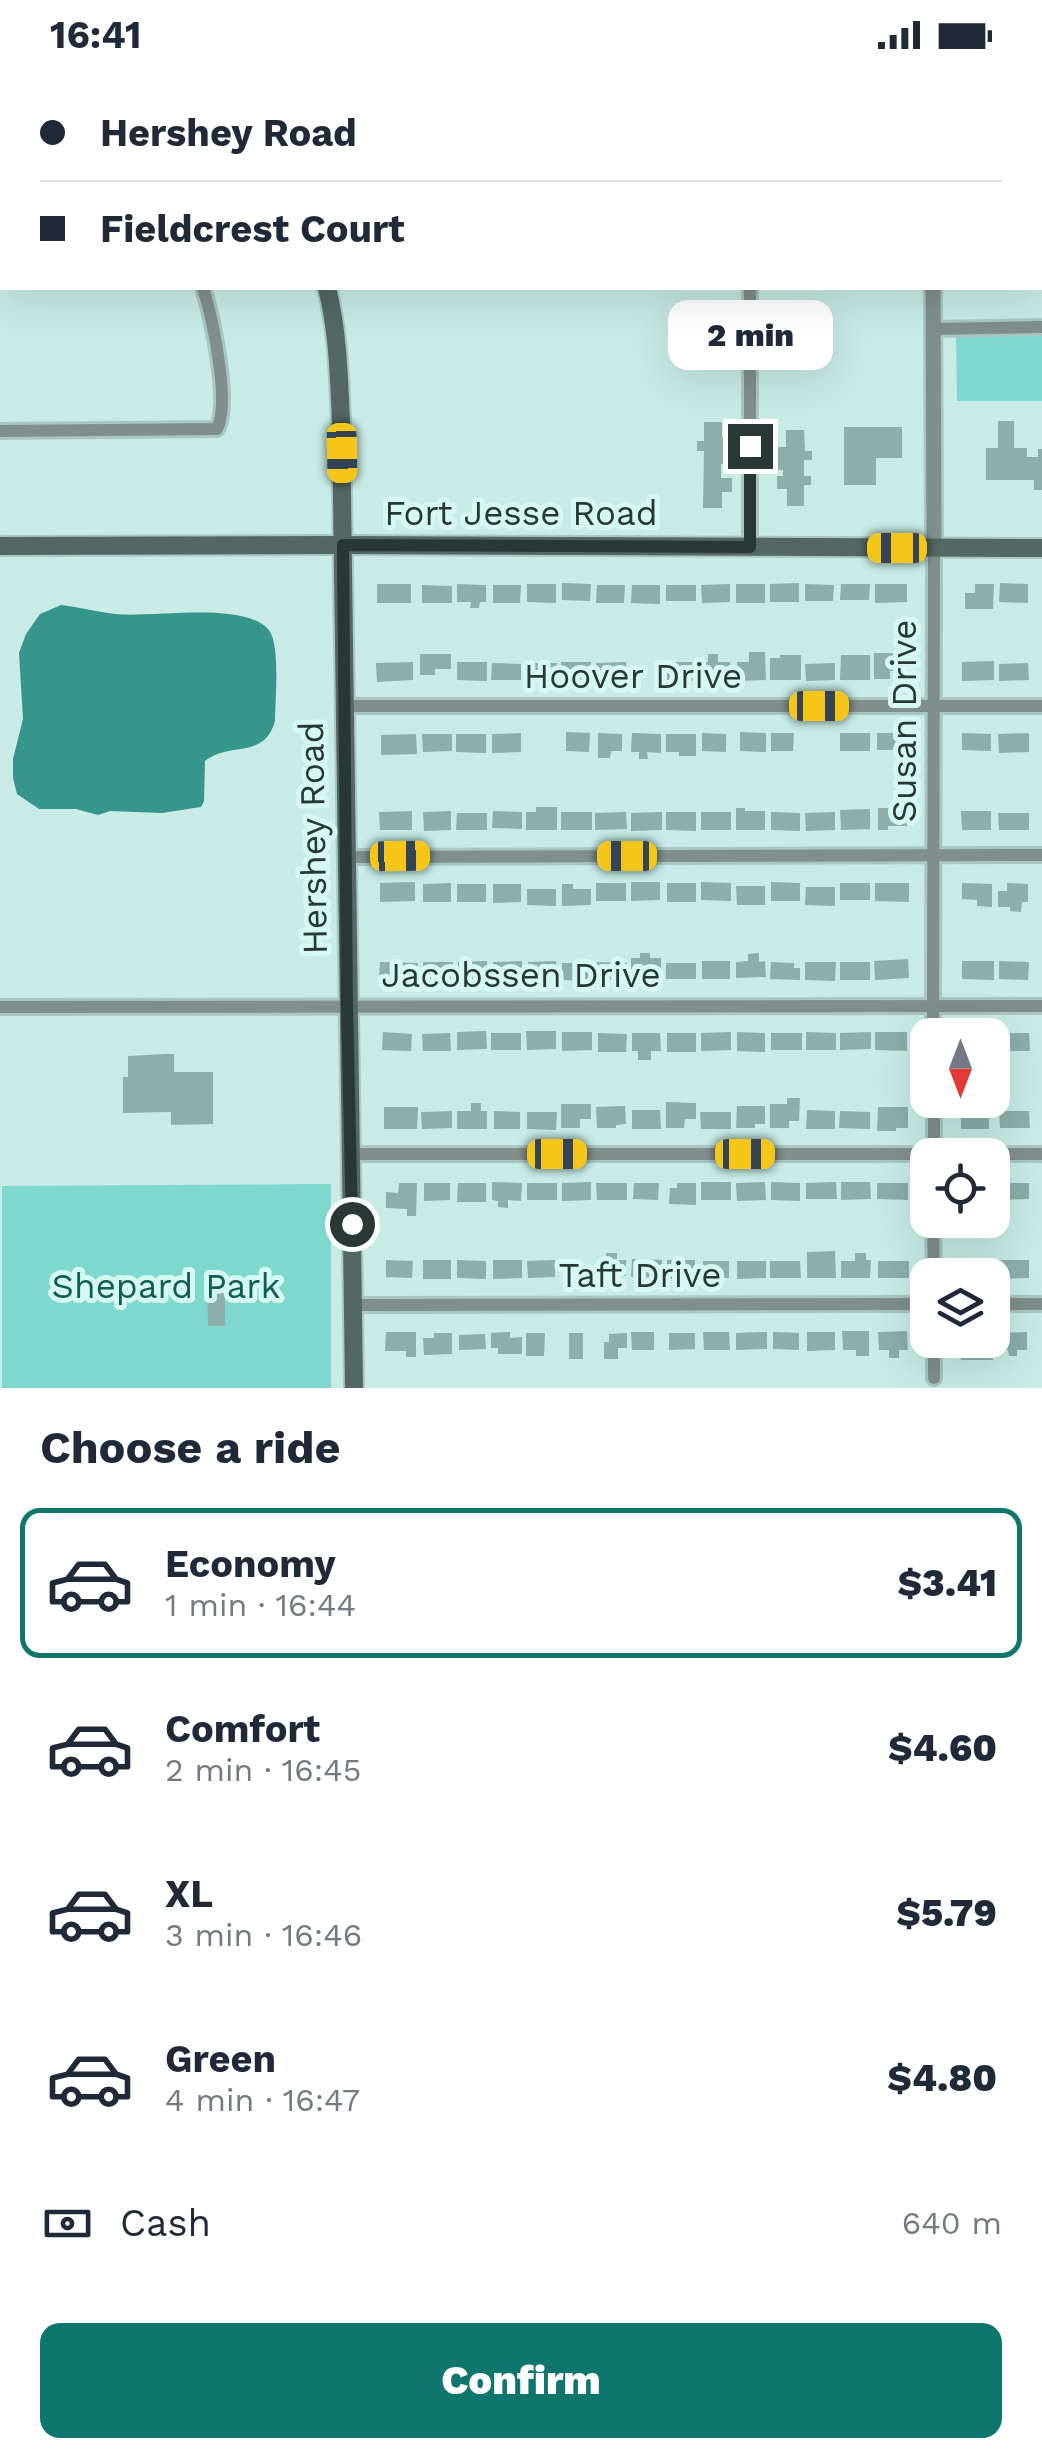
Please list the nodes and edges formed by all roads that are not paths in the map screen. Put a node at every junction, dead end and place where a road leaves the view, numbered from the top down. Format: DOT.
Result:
graph roads {
  1 [pos="203,290"];
  2 [pos="327,290"];
  3 [pos="750,290"];
  4 [pos="933,290"];
  5 [pos="1042,327"];
  6 [pos="933,328"];
  7 [pos="0,431"];
  8 [pos="343,545"];
  9 [pos="0,546"];
  10 [pos="750,547"];
  11 [pos="934,548"];
  12 [pos="1042,548"];
  13 [pos="344,706"];
  14 [pos="934,706"];
  15 [pos="1042,706"];
  16 [pos="933,855"];
  17 [pos="1042,855"];
  18 [pos="346,858"];
  19 [pos="347,1006"];
  20 [pos="933,1006"];
  21 [pos="1042,1006"];
  22 [pos="0,1007"];
  23 [pos="933,1018"];
  24 [pos="350,1154"];
  25 [pos="1010,1154"];
  26 [pos="1042,1154"];
  27 [pos="910,1155"];
  28 [pos="910,1304"];
  29 [pos="1010,1304"];
  30 [pos="1042,1304"];
  31 [pos="353,1305"];
  32 [pos="934,1358"];
  33 [pos="934,1378"];
  34 [pos="354,1388"];
  1 -- 7 [label="street"];
  2 -- 8 [label="main road, Hershey Road"];
  3 -- 10 [label="street"];
  4 -- 6 [label="street, Susan Drive"];
  5 -- 6 [label="street"];
  6 -- 11 [label="street, Susan Drive"];
  8 -- 9 [label="main road, Fort Jesse Road"];
  8 -- 10 [label="main road, Fort Jesse Road"];
  8 -- 13 [label="main road, Hershey Road"];
  10 -- 11 [label="main road, Fort Jesse Road"];
  11 -- 12 [label="main road, Fort Jesse Road"];
  11 -- 14 [label="street, Susan Drive"];
  13 -- 14 [label="street, Hoover Drive"];
  13 -- 18 [label="main road, Hershey Road"];
  14 -- 15 [label="street, Hoover Drive"];
  14 -- 16 [label="street, Susan Drive"];
  16 -- 17 [label="street"];
  16 -- 18 [label="street"];
  16 -- 20 [label="street, Susan Drive"];
  18 -- 19 [label="main road, Hershey Road"];
  19 -- 20 [label="street, Jacobssen Drive"];
  19 -- 22 [label="street, Jacobssen Drive"];
  19 -- 24 [label="main road, Hershey Road"];
  20 -- 21 [label="street, Jacobssen Drive"];
  20 -- 23 [label="street, Susan Drive"];
  24 -- 27 [label="street"];
  24 -- 31 [label="main road, Hershey Road"];
  25 -- 26 [label="street"];
  28 -- 31 [label="street, Taft Drive"];
  29 -- 30 [label="street"];
  31 -- 34 [label="main road, Hershey Road"];
  32 -- 33 [label="street"];
}
